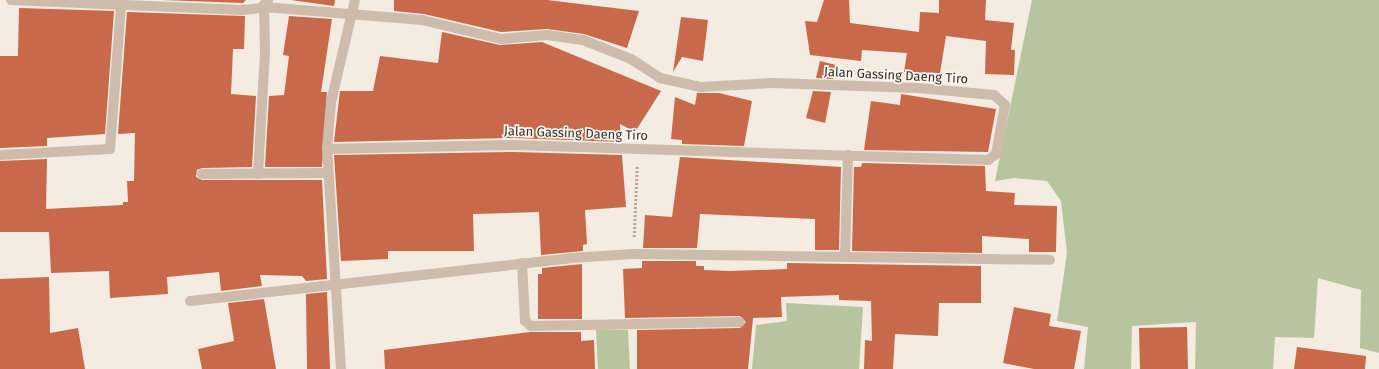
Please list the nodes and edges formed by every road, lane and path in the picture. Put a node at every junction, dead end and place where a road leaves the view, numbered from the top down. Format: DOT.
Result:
graph roads {
  1 [pos="355,0"];
  2 [pos="7,2"];
  3 [pos="266,4"];
  4 [pos="121,7"];
  5 [pos="353,16"];
  6 [pos="327,149"];
  7 [pos="638,150"];
  8 [pos="0,155"];
  9 [pos="848,155"];
  10 [pos="326,173"];
  11 [pos="202,174"];
  12 [pos="258,174"];
  13 [pos="633,254"];
  14 [pos="845,255"];
  15 [pos="1050,260"];
  16 [pos="522,263"];
  17 [pos="336,283"];
  18 [pos="190,301"];
  19 [pos="740,322"];
  20 [pos="341,369"];
  1 -- 5 [label="street"];
  2 -- 4 [label="street, Jalan Gassing Daeng Tiro"];
  3 -- 4 [label="street, Jalan Gassing Daeng Tiro"];
  3 -- 5 [label="street, Jalan Gassing Daeng Tiro"];
  3 -- 12 [label="street"];
  4 -- 8 [label="street"];
  5 -- 6 [label="street"];
  5 -- 9 [label="street, Jalan Gassing Daeng Tiro"];
  6 -- 7 [label="street, Jalan Gassing Daeng Tiro"];
  6 -- 10 [label="street"];
  7 -- 9 [label="street, Jalan Gassing Daeng Tiro"];
  7 -- 13 [label="path"];
  9 -- 14 [label="street"];
  10 -- 12 [label="street"];
  10 -- 17 [label="street"];
  11 -- 12 [label="street"];
  13 -- 14 [label="street"];
  13 -- 16 [label="street"];
  14 -- 15 [label="street"];
  16 -- 17 [label="street"];
  16 -- 19 [label="street"];
  17 -- 18 [label="street"];
  17 -- 20 [label="street"];
}
